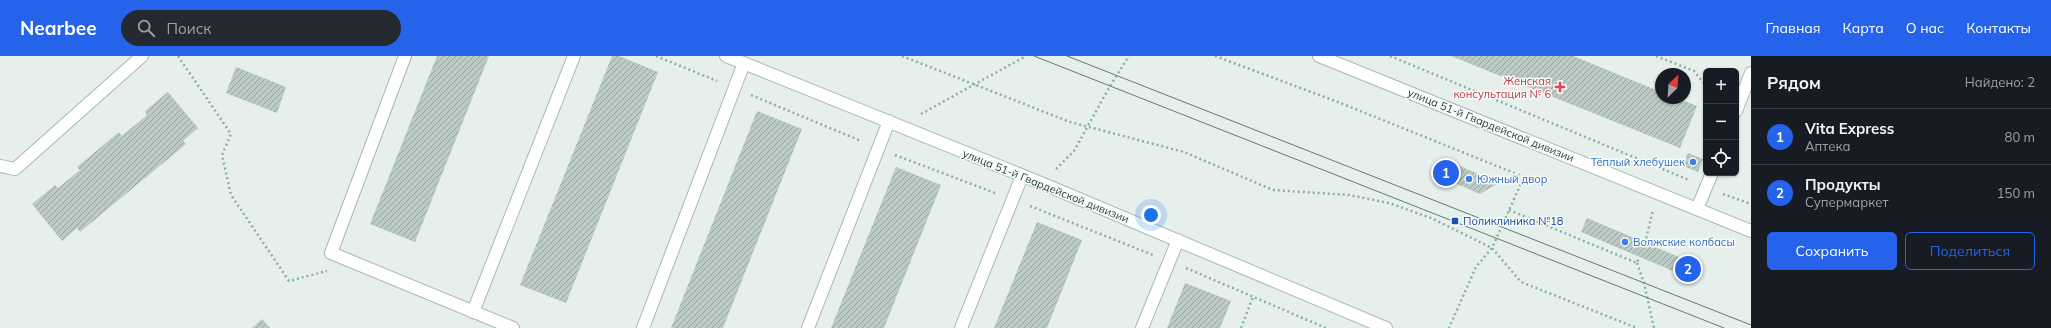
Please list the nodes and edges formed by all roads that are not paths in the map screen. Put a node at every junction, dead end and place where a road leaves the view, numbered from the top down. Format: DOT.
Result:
graph roads {
  1 [pos="142,56"];
  2 [pos="405,56"];
  3 [pos="574,56"];
  4 [pos="726,56"];
  5 [pos="1319,56"];
  6 [pos="744,63"];
  7 [pos="1751,73"];
  8 [pos="1739,104"];
  9 [pos="889,121"];
  10 [pos="0,166"];
  11 [pos="1022,176"];
  12 [pos="1711,176"];
  13 [pos="1697,209"];
  14 [pos="1751,230"];
  15 [pos="1178,240"];
  16 [pos="473,312"];
  17 [pos="510,328"];
  18 [pos="643,328"];
  19 [pos="808,328"];
  20 [pos="961,328"];
  21 [pos="1142,328"];
  22 [pos="1386,328"];
  1 -- 10 [label="main road"];
  2 -- 16 [label="main road"];
  3 -- 16 [label="main road"];
  4 -- 6 [label="main road, улица 51-й Гвардейской дивизии"];
  5 -- 13 [label="main road, улица 51-й Гвардейской дивизии"];
  6 -- 9 [label="main road, улица 51-й Гвардейской дивизии"];
  6 -- 18 [label="main road"];
  7 -- 8 [label="main road"];
  9 -- 11 [label="main road, улица 51-й Гвардейской дивизии"];
  9 -- 19 [label="main road"];
  11 -- 15 [label="main road, улица 51-й Гвардейской дивизии"];
  11 -- 20 [label="main road"];
  12 -- 13 [label="main road"];
  13 -- 14 [label="main road, улица 51-й Гвардейской дивизии"];
  15 -- 21 [label="main road"];
  15 -- 22 [label="main road, улица 51-й Гвардейской дивизии"];
  16 -- 17 [label="main road"];
}
